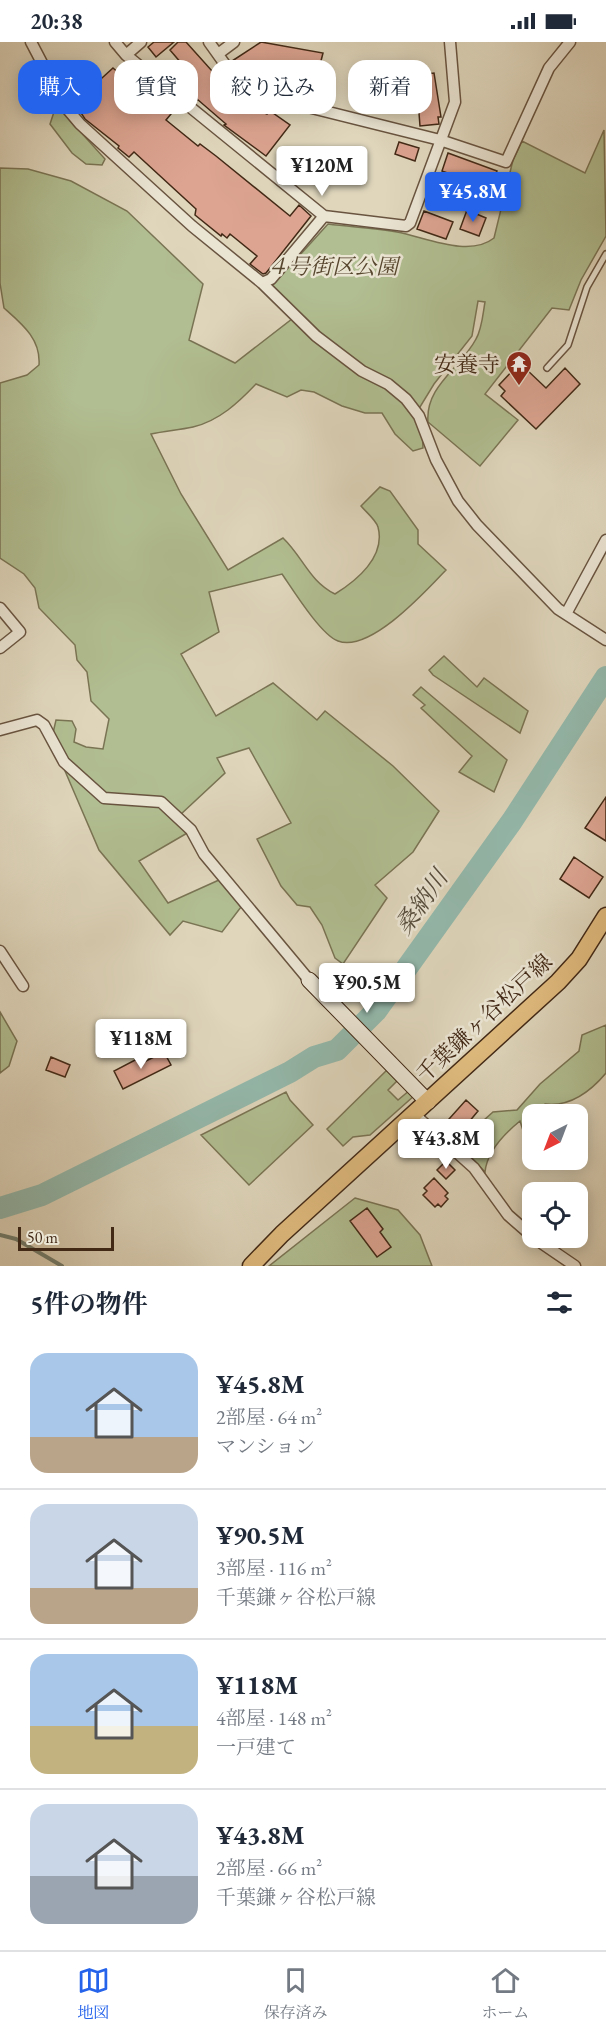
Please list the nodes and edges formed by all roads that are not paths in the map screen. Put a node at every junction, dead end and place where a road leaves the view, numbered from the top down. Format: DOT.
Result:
graph roads {
  1 [pos="31,42"];
  2 [pos="116,42"];
  3 [pos="141,42"];
  4 [pos="209,42"];
  5 [pos="234,42"];
  6 [pos="450,42"];
  7 [pos="570,42"];
  8 [pos="218,54"];
  9 [pos="126,55"];
  10 [pos="440,140"];
  11 [pos="324,216"];
  12 [pos="606,254"];
  13 [pos="262,283"];
  14 [pos="547,368"];
  15 [pos="606,540"];
  16 [pos="0,608"];
  17 [pos="566,614"];
  18 [pos="605,640"];
  19 [pos="0,648"];
  20 [pos="0,730"];
  21 [pos="606,916"];
  22 [pos="0,951"];
  23 [pos="309,980"];
  24 [pos="23,986"];
  25 [pos="428,1102"];
  26 [pos="414,1114"];
  27 [pos="522,1227"];
  28 [pos="549,1248"];
  29 [pos="251,1266"];
  30 [pos="574,1266"];
  1 -- 13 [label="street"];
  2 -- 9 [label="street"];
  3 -- 9 [label="street"];
  4 -- 8 [label="street"];
  5 -- 8 [label="street"];
  6 -- 10 [label="street"];
  7 -- 10 [label="street"];
  8 -- 10 [label="street"];
  9 -- 11 [label="street"];
  10 -- 11 [label="street"];
  11 -- 13 [label="street"];
  12 -- 14 [label="lane"];
  13 -- 17 [label="street"];
  15 -- 17 [label="street"];
  16 -- 19 [label="street"];
  17 -- 18 [label="street"];
  20 -- 23 [label="street"];
  21 -- 25 [label="main road, 千葉鎌ヶ谷松戸線"];
  22 -- 24 [label="street"];
  23 -- 25 [label="street"];
  25 -- 26 [label="main road, 千葉鎌ヶ谷松戸線"];
  26 -- 27 [label="street"];
  26 -- 29 [label="main road, 千葉鎌ヶ谷松戸線"];
  28 -- 30 [label="street"];
}
